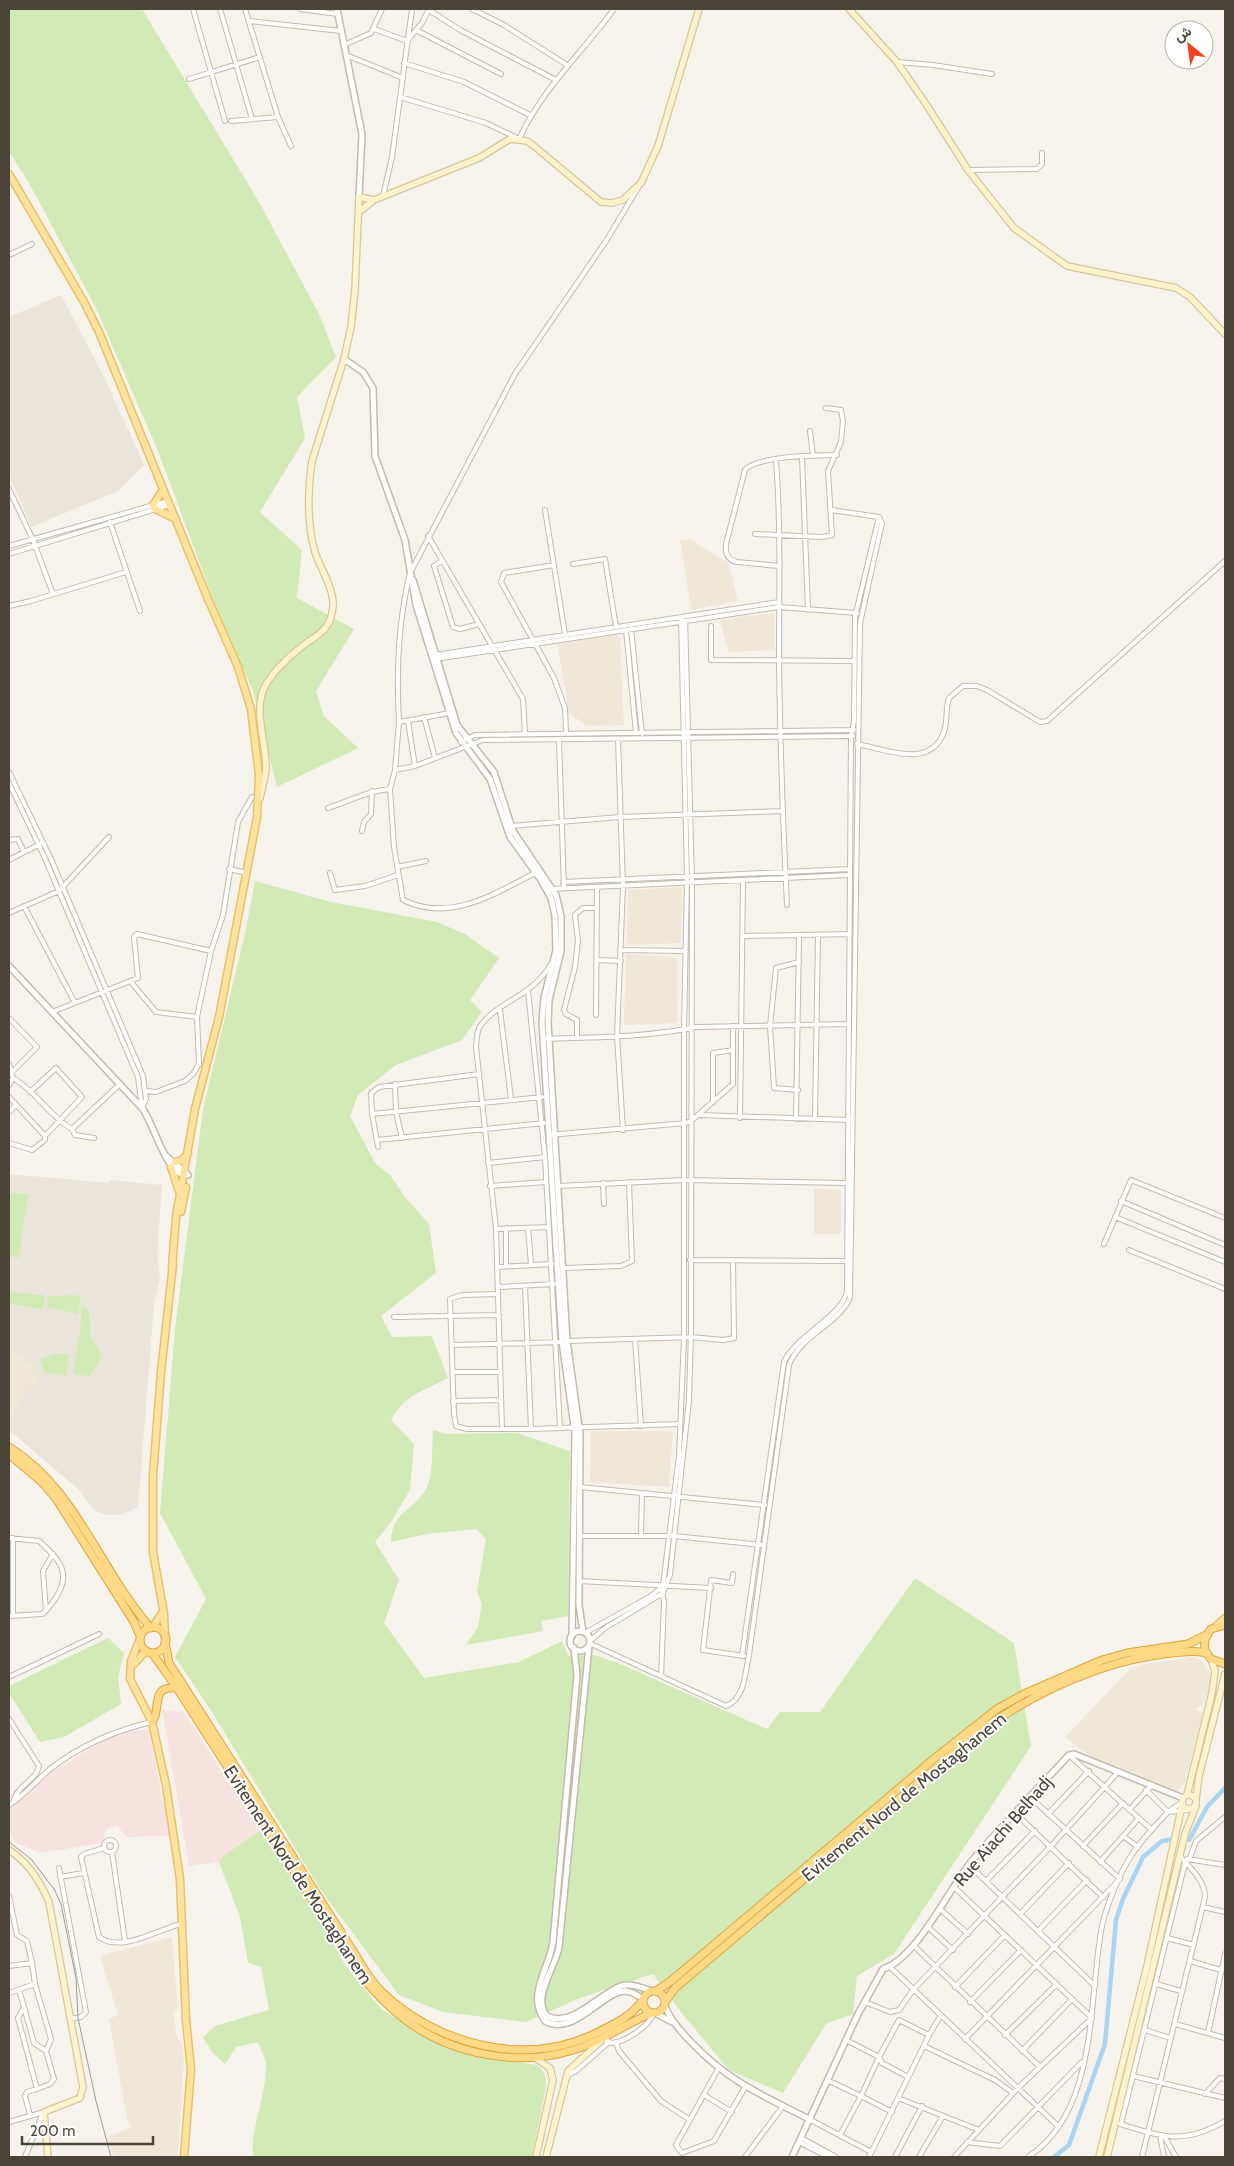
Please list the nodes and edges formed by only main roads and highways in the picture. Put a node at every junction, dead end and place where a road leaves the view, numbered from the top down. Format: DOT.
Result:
graph roads {
  1 [pos="698,9"];
  2 [pos="849,9"];
  3 [pos="9,174"];
  4 [pos="374,200"];
  5 [pos="360,212"];
  6 [pos="1225,334"];
  7 [pos="163,490"];
  8 [pos="176,520"];
  9 [pos="256,798"];
  10 [pos="199,1095"];
  11 [pos="188,1151"];
  12 [pos="186,1174"];
  13 [pos="180,1196"];
  14 [pos="172,1267"];
  15 [pos="9,1447"];
  16 [pos="9,1454"];
  17 [pos="163,1607"];
  18 [pos="1225,1618"];
  19 [pos="1225,1625"];
  20 [pos="1216,1626"];
  21 [pos="152,1627"];
  22 [pos="1208,1634"];
  23 [pos="140,1638"];
  24 [pos="165,1640"];
  25 [pos="149,1652"];
  26 [pos="1209,1656"];
  27 [pos="1225,1664"];
  28 [pos="130,1670"];
  29 [pos="1225,1674"];
  30 [pos="177,1688"];
  31 [pos="152,1722"];
  32 [pos="1196,1802"];
  33 [pos="1184,1804"];
  34 [pos="9,1851"];
  35 [pos="654,1990"];
  36 [pos="643,1999"];
  37 [pos="665,2004"];
  38 [pos="654,2013"];
  39 [pos="605,2040"];
  40 [pos="535,2058"];
  41 [pos="566,2076"];
  42 [pos="553,2080"];
  43 [pos="48,2157"];
  44 [pos="184,2157"];
  45 [pos="536,2157"];
  46 [pos="546,2157"];
  47 [pos="1099,2157"];
  48 [pos="1107,2157"];
  1 -- 4 [label="main road"];
  2 -- 6 [label="main road"];
  3 -- 7 [label="main road"];
  4 -- 5 [label="main road"];
  4 -- 5 [label="main road"];
  5 -- 9 [label="main road"];
  7 -- 8 [label="main road"];
  7 -- 8 [label="main road"];
  8 -- 9 [label="main road"];
  9 -- 10 [label="main road"];
  10 -- 11 [label="main road"];
  10 -- 12 [label="main road"];
  11 -- 12 [label="main road"];
  11 -- 13 [label="main road"];
  12 -- 13 [label="main road"];
  12 -- 14 [label="main road"];
  13 -- 14 [label="main road"];
  14 -- 17 [label="main road"];
  15 -- 21 [label="highway"];
  16 -- 23 [label="highway"];
  17 -- 21 [label="main road"];
  17 -- 24 [label="main road"];
  18 -- 20 [label="main road"];
  19 -- 20 [label="highway"];
  20 -- 22 [label="highway"];
  21 -- 23 [label="highway"];
  21 -- 24 [label="highway"];
  22 -- 26 [label="highway"];
  22 -- 35 [label="highway, Evitement Nord de Mostaghanem"];
  23 -- 25 [label="highway"];
  23 -- 28 [label="main road"];
  24 -- 25 [label="highway"];
  24 -- 36 [label="highway, Evitement Nord de Mostaghanem"];
  25 -- 28 [label="main road"];
  25 -- 30 [label="highway, Evitement Nord de Mostaghanem"];
  26 -- 27 [label="highway"];
  26 -- 33 [label="main road"];
  26 -- 37 [label="highway, Evitement Nord de Mostaghanem"];
  28 -- 31 [label="main road"];
  29 -- 32 [label="main road"];
  30 -- 31 [label="highway"];
  30 -- 40 [label="highway, Evitement Nord de Mostaghanem"];
  31 -- 44 [label="main road"];
  32 -- 33 [label="main road"];
  32 -- 33 [label="main road"];
  32 -- 48 [label="main road"];
  33 -- 47 [label="main road"];
  34 -- 43 [label="main road"];
  35 -- 36 [label="highway"];
  35 -- 37 [label="highway"];
  36 -- 38 [label="highway"];
  37 -- 38 [label="highway"];
  38 -- 39 [label="highway, Evitement Nord de Mostaghanem"];
  39 -- 40 [label="highway, Evitement Nord de Mostaghanem"];
  39 -- 41 [label="main road"];
  40 -- 42 [label="main road"];
  41 -- 42 [label="main road"];
  41 -- 46 [label="main road"];
  42 -- 45 [label="main road"];
}
